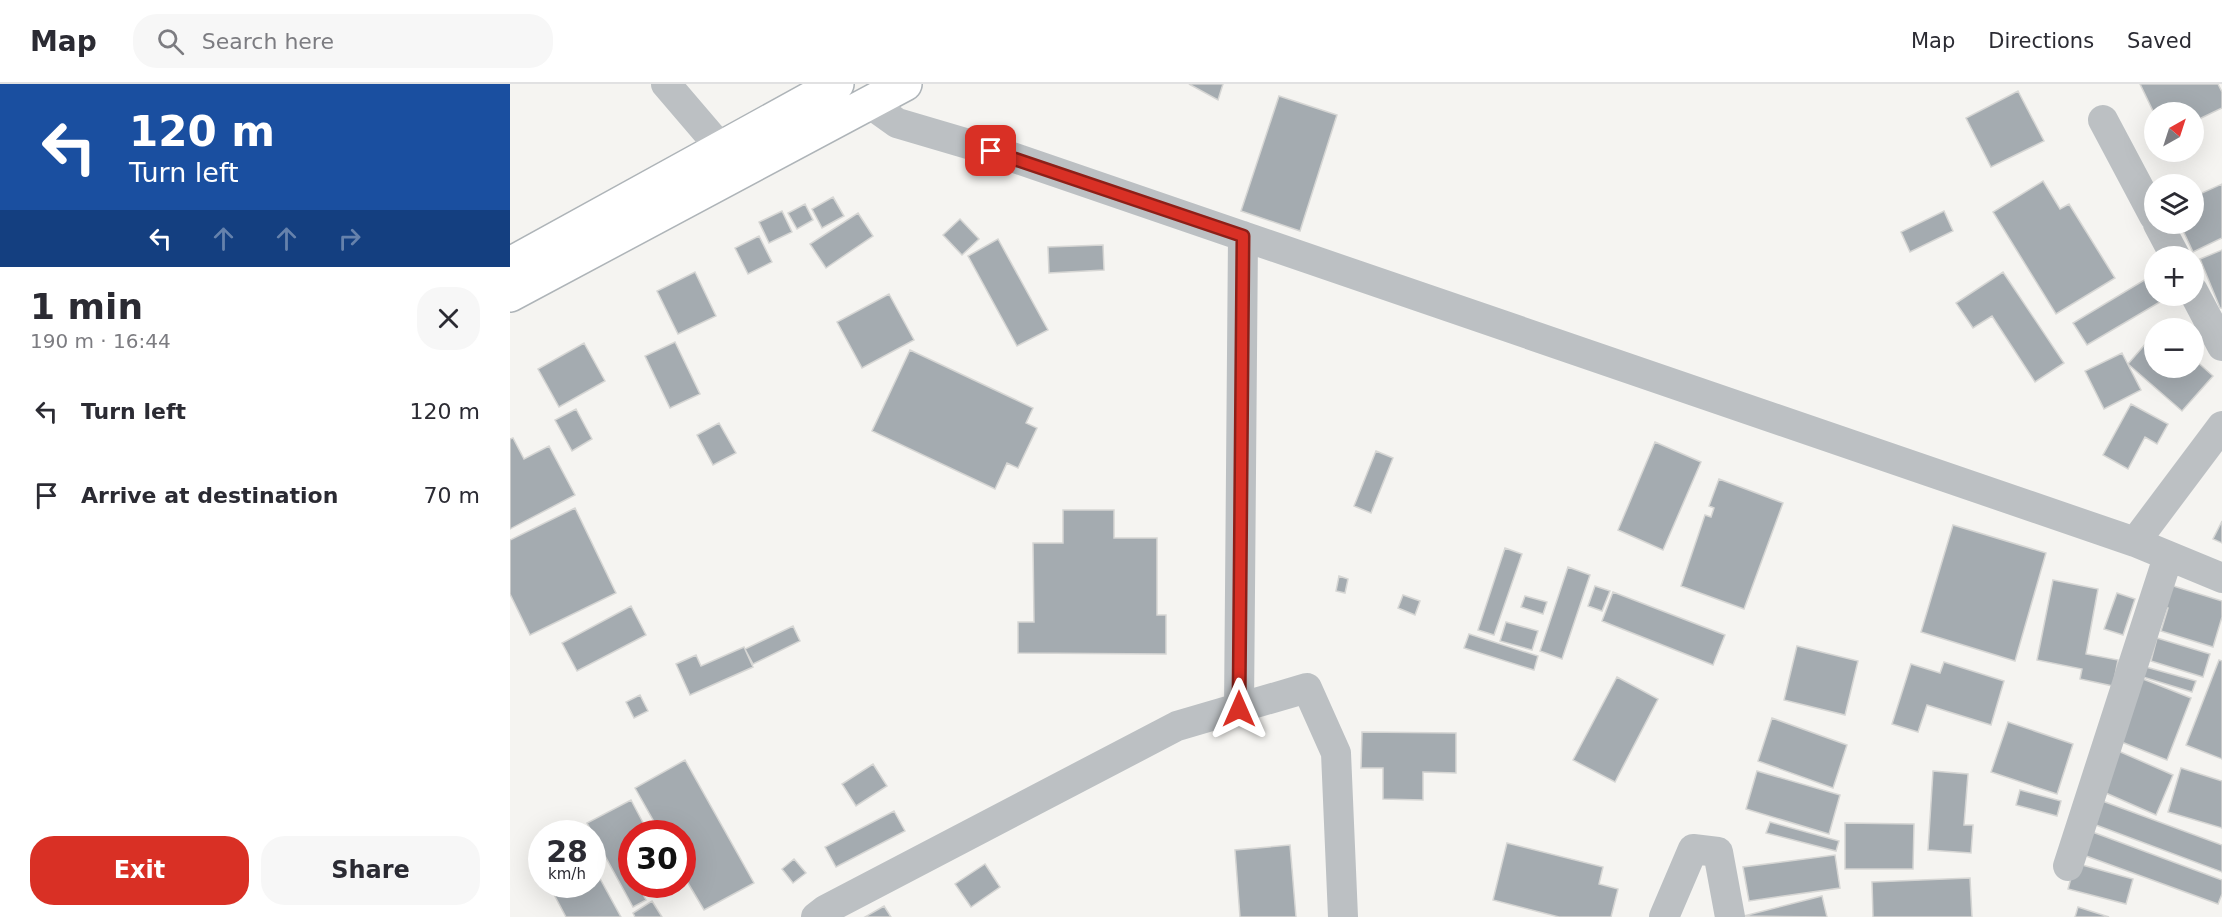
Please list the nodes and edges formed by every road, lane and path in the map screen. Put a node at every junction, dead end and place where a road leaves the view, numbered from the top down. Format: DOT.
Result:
graph roads {
  1 [pos="666,84"];
  2 [pos="837,84"];
  3 [pos="905,84"];
  4 [pos="869,104"];
  5 [pos="2103,120"];
  6 [pos="732,160"];
  7 [pos="2144,197"];
  8 [pos="1243,236"];
  9 [pos="510,264"];
  10 [pos="510,295"];
  11 [pos="2201,306"];
  12 [pos="2222,346"];
  13 [pos="2222,426"];
  14 [pos="2135,542"];
  15 [pos="2168,556"];
  16 [pos="2222,578"];
  17 [pos="1239,709"];
  18 [pos="2068,866"];
  19 [pos="816,917"];
  20 [pos="1343,917"];
  21 [pos="1664,917"];
  22 [pos="1730,917"];
  1 -- 6 [label="street"];
  2 -- 6 [label="main road"];
  3 -- 4 [label="main road"];
  4 -- 6 [label="main road"];
  4 -- 8 [label="street"];
  5 -- 7 [label="street"];
  6 -- 9 [label="main road"];
  6 -- 10 [label="main road"];
  8 -- 14 [label="street"];
  8 -- 17 [label="street"];
  11 -- 12 [label="street"];
  13 -- 14 [label="street"];
  14 -- 15 [label="street"];
  15 -- 16 [label="street"];
  15 -- 18 [label="street"];
  17 -- 19 [label="street"];
  17 -- 20 [label="street"];
  21 -- 22 [label="street"];
}
